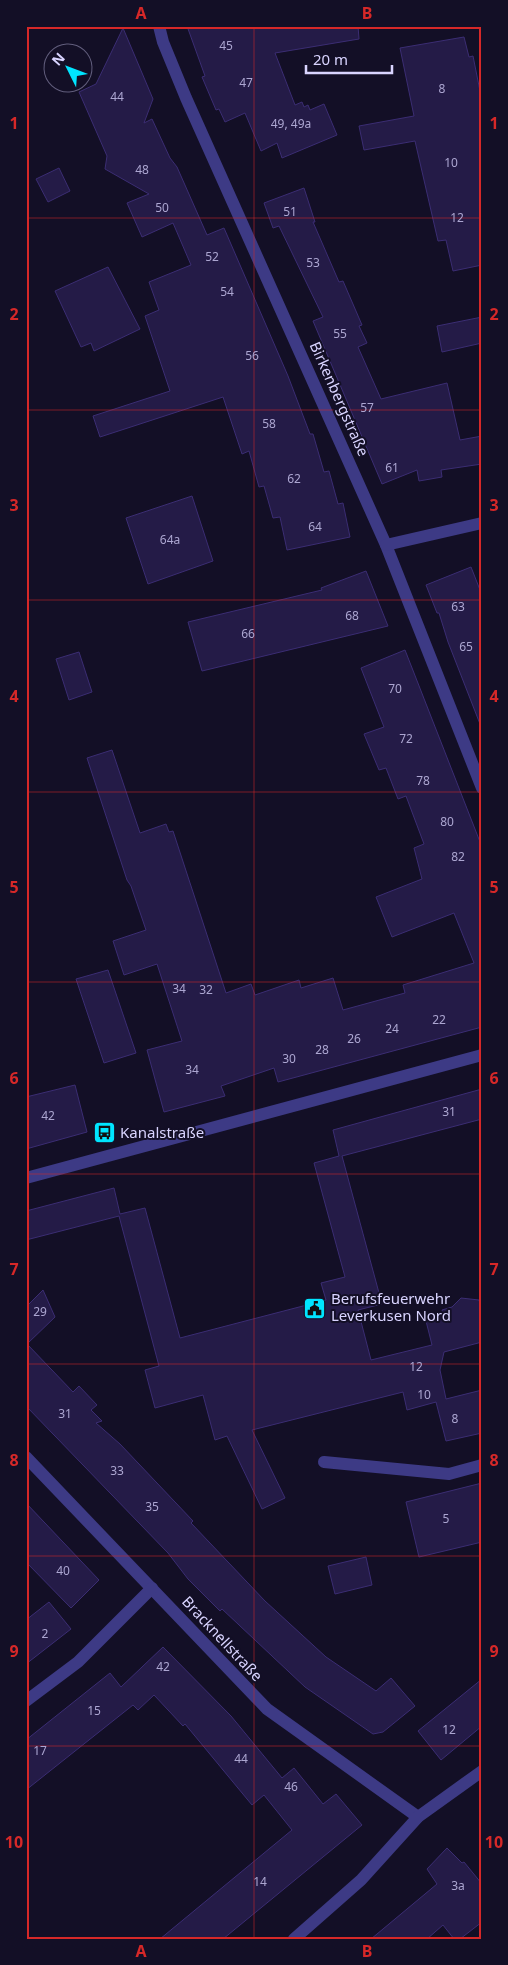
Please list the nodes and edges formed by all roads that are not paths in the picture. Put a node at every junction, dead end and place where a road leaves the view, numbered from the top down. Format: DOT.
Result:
graph roads {
  1 [pos="159,26"];
  2 [pos="482,523"];
  3 [pos="386,545"];
  4 [pos="482,788"];
  5 [pos="482,1055"];
  6 [pos="26,1178"];
  7 [pos="26,1456"];
  8 [pos="324,1462"];
  9 [pos="482,1465"];
  10 [pos="152,1588"];
  11 [pos="26,1701"];
  12 [pos="482,1771"];
  13 [pos="418,1817"];
  14 [pos="294,1939"];
  1 -- 3 [label="street, Birkenbergstraße"];
  2 -- 3 [label="street"];
  3 -- 4 [label="street, Birkenbergstraße"];
  5 -- 6 [label="street"];
  7 -- 10 [label="street, Bracknellstraße"];
  8 -- 9 [label="street"];
  10 -- 11 [label="street"];
  10 -- 13 [label="street, Bracknellstraße"];
  12 -- 13 [label="street"];
  13 -- 14 [label="street"];
}
